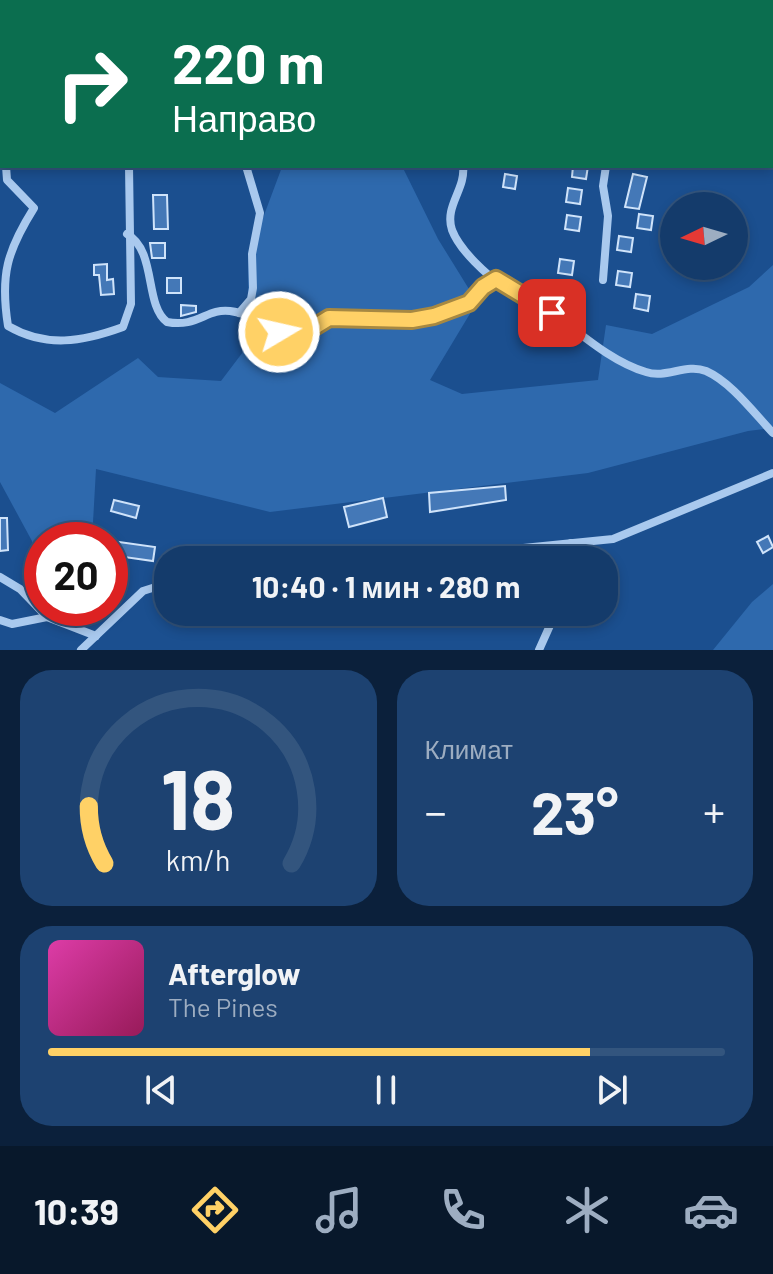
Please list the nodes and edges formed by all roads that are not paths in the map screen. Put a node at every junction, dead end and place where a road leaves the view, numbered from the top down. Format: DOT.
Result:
graph roads {
  1 [pos="6,168"];
  2 [pos="129,168"];
  3 [pos="247,168"];
  4 [pos="463,168"];
  5 [pos="606,168"];
  6 [pos="127,234"];
  7 [pos="496,279"];
  8 [pos="603,280"];
  9 [pos="239,313"];
  10 [pos="773,433"];
  11 [pos="773,473"];
  12 [pos="571,543"];
  13 [pos="542,546"];
  14 [pos="571,546"];
  15 [pos="0,577"];
  16 [pos="154,587"];
  17 [pos="24,593"];
  18 [pos="0,620"];
  19 [pos="24,622"];
  20 [pos="70,626"];
  21 [pos="550,626"];
  22 [pos="96,636"];
  23 [pos="81,650"];
  24 [pos="539,650"];
  1 -- 6 [label="street"];
  2 -- 6 [label="street"];
  3 -- 9 [label="street"];
  4 -- 7 [label="street"];
  5 -- 8 [label="street"];
  6 -- 9 [label="street"];
  7 -- 9 [label="street"];
  7 -- 10 [label="street"];
  11 -- 12 [label="street"];
  12 -- 13 [label="street"];
  12 -- 14 [label="street"];
  15 -- 17 [label="street"];
  16 -- 22 [label="street"];
  18 -- 19 [label="street"];
  20 -- 22 [label="street"];
  21 -- 24 [label="street"];
  22 -- 23 [label="street"];
}
